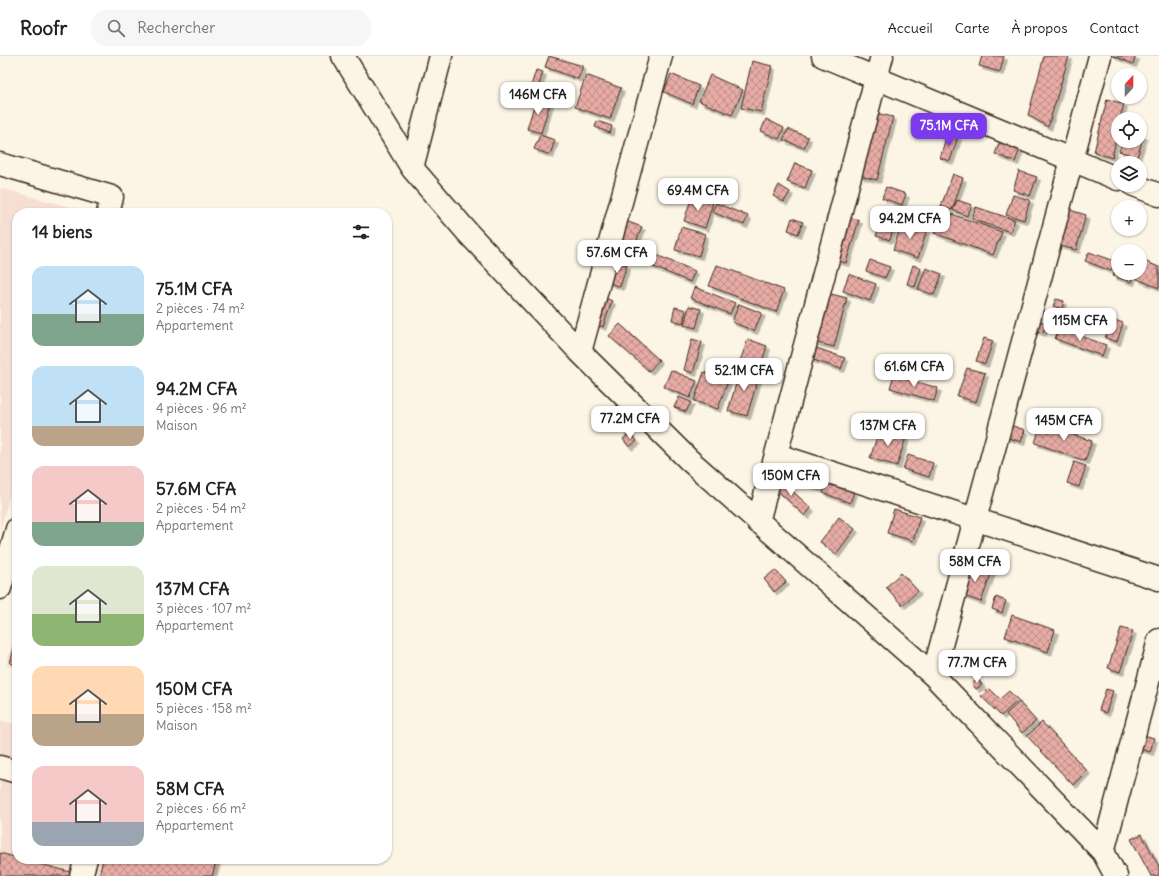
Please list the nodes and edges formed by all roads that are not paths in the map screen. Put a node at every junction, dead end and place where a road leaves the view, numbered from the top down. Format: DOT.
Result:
graph roads {
  1 [pos="343,56"];
  2 [pos="441,56"];
  3 [pos="661,56"];
  4 [pos="823,56"];
  5 [pos="882,56"];
  6 [pos="1100,56"];
  7 [pos="876,78"];
  8 [pos="1071,160"];
  9 [pos="0,164"];
  10 [pos="412,168"];
  11 [pos="1111,176"];
  12 [pos="1147,190"];
  13 [pos="1159,195"];
  14 [pos="109,208"];
  15 [pos="580,352"];
  16 [pos="777,455"];
  17 [pos="976,519"];
  18 [pos="758,522"];
  19 [pos="12,546"];
  20 [pos="1159,579"];
  21 [pos="0,588"];
  22 [pos="1159,640"];
  23 [pos="933,675"];
  24 [pos="0,767"];
  25 [pos="12,771"];
  26 [pos="1103,852"];
  27 [pos="85,864"];
  28 [pos="81,876"];
  29 [pos="1116,876"];
  1 -- 10 [label="street"];
  2 -- 10 [label="street"];
  3 -- 15 [label="street"];
  4 -- 7 [label="street"];
  5 -- 7 [label="street"];
  6 -- 8 [label="street"];
  7 -- 8 [label="street"];
  7 -- 16 [label="street"];
  8 -- 11 [label="street"];
  8 -- 17 [label="street"];
  9 -- 14 [label="street"];
  10 -- 15 [label="street"];
  12 -- 13 [label="street"];
  15 -- 18 [label="street"];
  16 -- 17 [label="street"];
  16 -- 18 [label="street"];
  17 -- 20 [label="street"];
  17 -- 23 [label="street"];
  18 -- 23 [label="street"];
  19 -- 21 [label="street"];
  22 -- 26 [label="street"];
  23 -- 26 [label="street"];
  24 -- 25 [label="street"];
  26 -- 29 [label="street"];
  27 -- 28 [label="street"];
}
